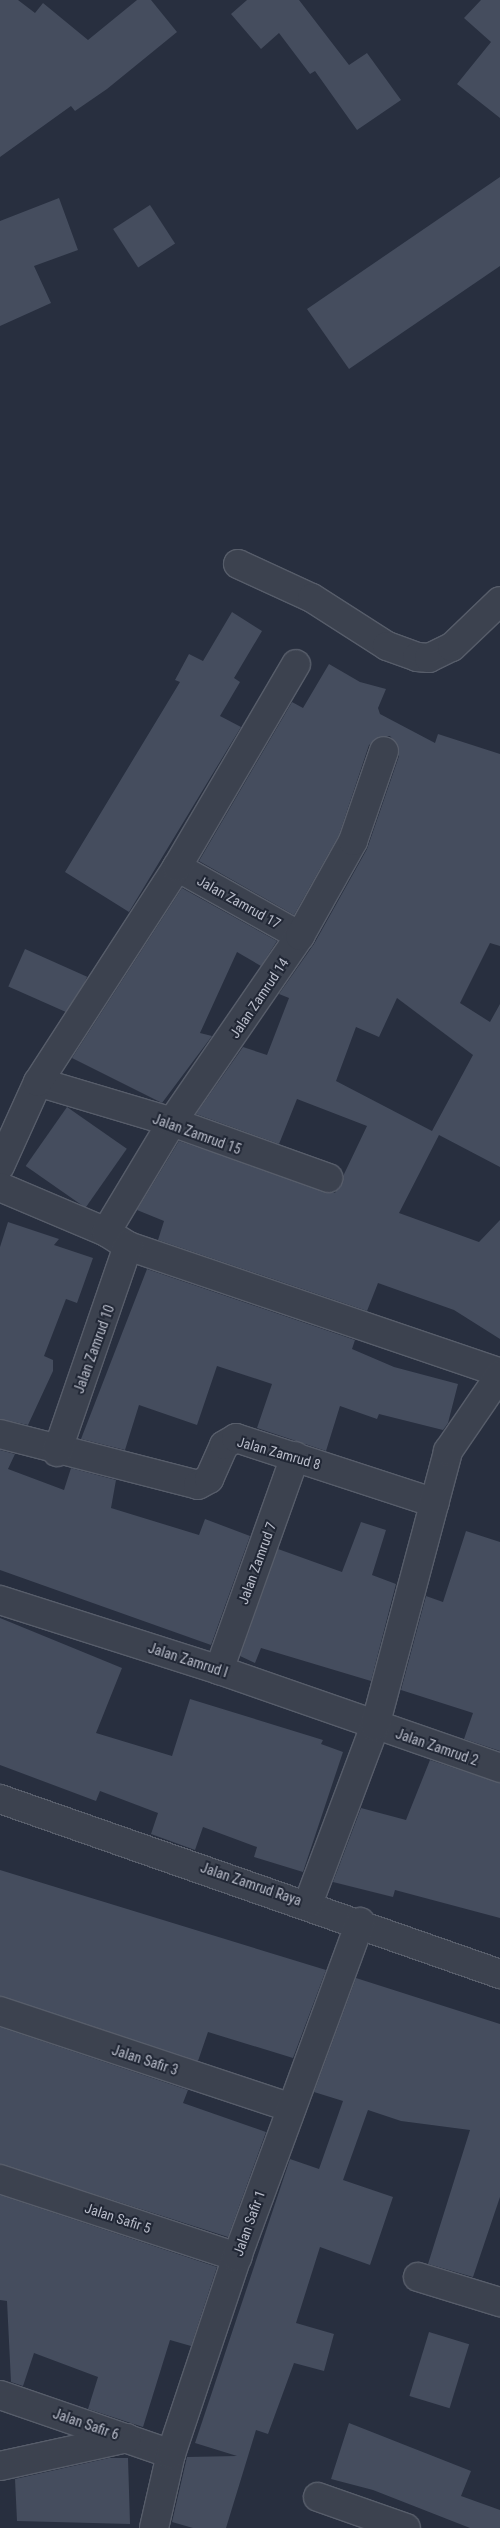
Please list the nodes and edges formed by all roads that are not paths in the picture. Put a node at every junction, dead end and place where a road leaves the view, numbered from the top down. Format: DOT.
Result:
graph roads {
  1 [pos="238,564"];
  2 [pos="500,601"];
  3 [pos="296,664"];
  4 [pos="384,750"];
  5 [pos="177,867"];
  6 [pos="300,936"];
  7 [pos="38,1082"];
  8 [pos="172,1122"];
  9 [pos="8,1124"];
  10 [pos="0,1166"];
  11 [pos="328,1178"];
  12 [pos="0,1188"];
  13 [pos="117,1239"];
  14 [pos="500,1374"];
  15 [pos="0,1434"];
  16 [pos="57,1452"];
  17 [pos="295,1456"];
  18 [pos="436,1503"];
  19 [pos="0,1600"];
  20 [pos="219,1670"];
  21 [pos="375,1726"];
  22 [pos="500,1768"];
  23 [pos="0,1799"];
  24 [pos="308,1904"];
  25 [pos="360,1922"];
  26 [pos="500,1974"];
  27 [pos="0,2011"];
  28 [pos="291,2108"];
  29 [pos="0,2179"];
  30 [pos="237,2257"];
  31 [pos="418,2277"];
  32 [pos="500,2302"];
  33 [pos="0,2395"];
  34 [pos="128,2438"];
  35 [pos="171,2454"];
  36 [pos="0,2466"];
  37 [pos="318,2497"];
  38 [pos="154,2528"];
  39 [pos="406,2528"];
  1 -- 2 [label="street"];
  3 -- 5 [label="street"];
  4 -- 6 [label="street, Jalan Zamrud 14"];
  5 -- 6 [label="street, Jalan Zamrud 17"];
  5 -- 7 [label="street"];
  6 -- 8 [label="street, Jalan Zamrud 14"];
  7 -- 8 [label="street, Jalan Zamrud 15"];
  7 -- 9 [label="street"];
  8 -- 11 [label="street, Jalan Zamrud 15"];
  8 -- 13 [label="street, Jalan Zamrud 14"];
  9 -- 10 [label="street"];
  12 -- 13 [label="street"];
  13 -- 14 [label="street"];
  13 -- 16 [label="street, Jalan Zamrud 10"];
  14 -- 18 [label="street"];
  15 -- 16 [label="street"];
  16 -- 17 [label="street, Jalan Zamrud 8"];
  17 -- 18 [label="street, Jalan Zamrud 8"];
  17 -- 20 [label="street, Jalan Zamrud 7"];
  18 -- 21 [label="street"];
  19 -- 20 [label="street, Jalan Zamrud I"];
  20 -- 21 [label="street, Jalan Zamrud I"];
  21 -- 22 [label="street, Jalan Zamrud 2"];
  21 -- 24 [label="street"];
  23 -- 24 [label="street, Jalan Zamrud Raya"];
  24 -- 25 [label="street, Jalan Zamrud Raya"];
  25 -- 26 [label="street, Jalan Zamrud Raya"];
  25 -- 28 [label="street, Jalan Safir 1"];
  27 -- 28 [label="street, Jalan Safir 3"];
  28 -- 30 [label="street, Jalan Safir 1"];
  29 -- 30 [label="street, Jalan Safir 5"];
  30 -- 35 [label="street, Jalan Safir 1"];
  31 -- 32 [label="street"];
  33 -- 34 [label="street, Jalan Safir 6"];
  34 -- 35 [label="street, Jalan Safir 6"];
  34 -- 36 [label="street"];
  35 -- 38 [label="street, Jalan Safir 1"];
  37 -- 39 [label="street"];
}
